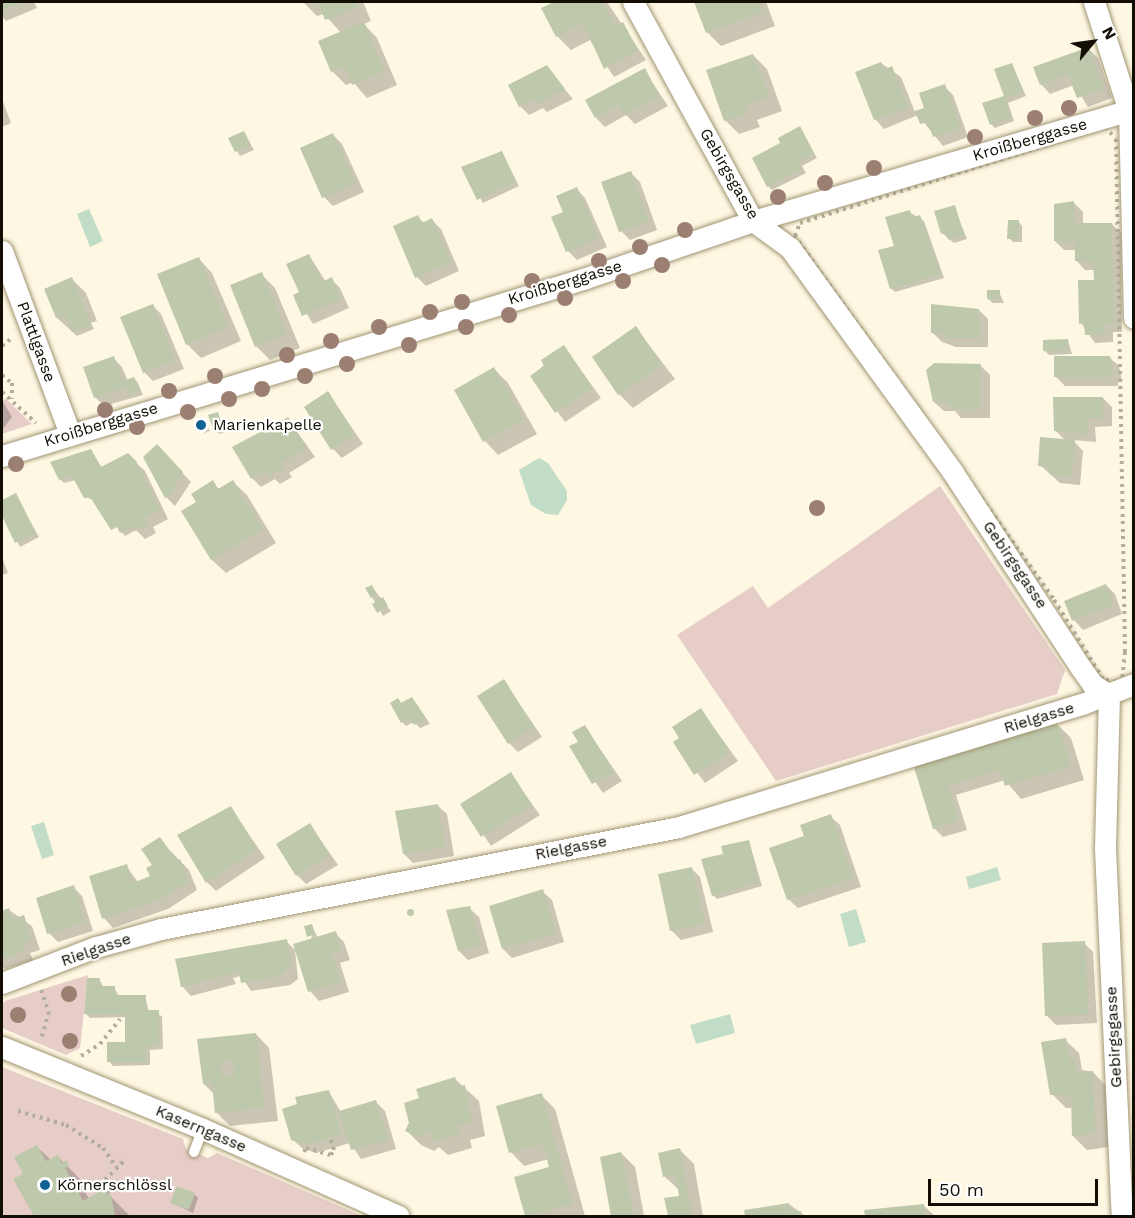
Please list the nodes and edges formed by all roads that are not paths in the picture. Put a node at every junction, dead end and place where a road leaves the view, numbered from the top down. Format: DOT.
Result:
graph roads {
  1 [pos="633,2"];
  2 [pos="1094,2"];
  3 [pos="1131,110"];
  4 [pos="753,221"];
  5 [pos="2,251"];
  6 [pos="1134,318"];
  7 [pos="70,434"];
  8 [pos="2,456"];
  9 [pos="1134,684"];
  10 [pos="1109,695"];
  11 [pos="2,983"];
  12 [pos="2,1047"];
  13 [pos="203,1129"];
  14 [pos="194,1152"];
  15 [pos="398,1216"];
  16 [pos="1122,1216"];
  1 -- 4 [label="street, Gebirgsgasse"];
  2 -- 3 [label="street"];
  3 -- 4 [label="street, Kroißberggasse"];
  3 -- 6 [label="street"];
  4 -- 7 [label="street, Kroißberggasse"];
  4 -- 10 [label="street, Gebirgsgasse"];
  5 -- 7 [label="street, Plattlgasse"];
  7 -- 8 [label="street, Kroißberggasse"];
  9 -- 10 [label="street, Rielgasse"];
  10 -- 11 [label="street, Rielgasse"];
  10 -- 16 [label="street, Gebirgsgasse"];
  12 -- 13 [label="street, Kaserngasse"];
  13 -- 14 [label="lane"];
  13 -- 15 [label="street, Kaserngasse"];
}
